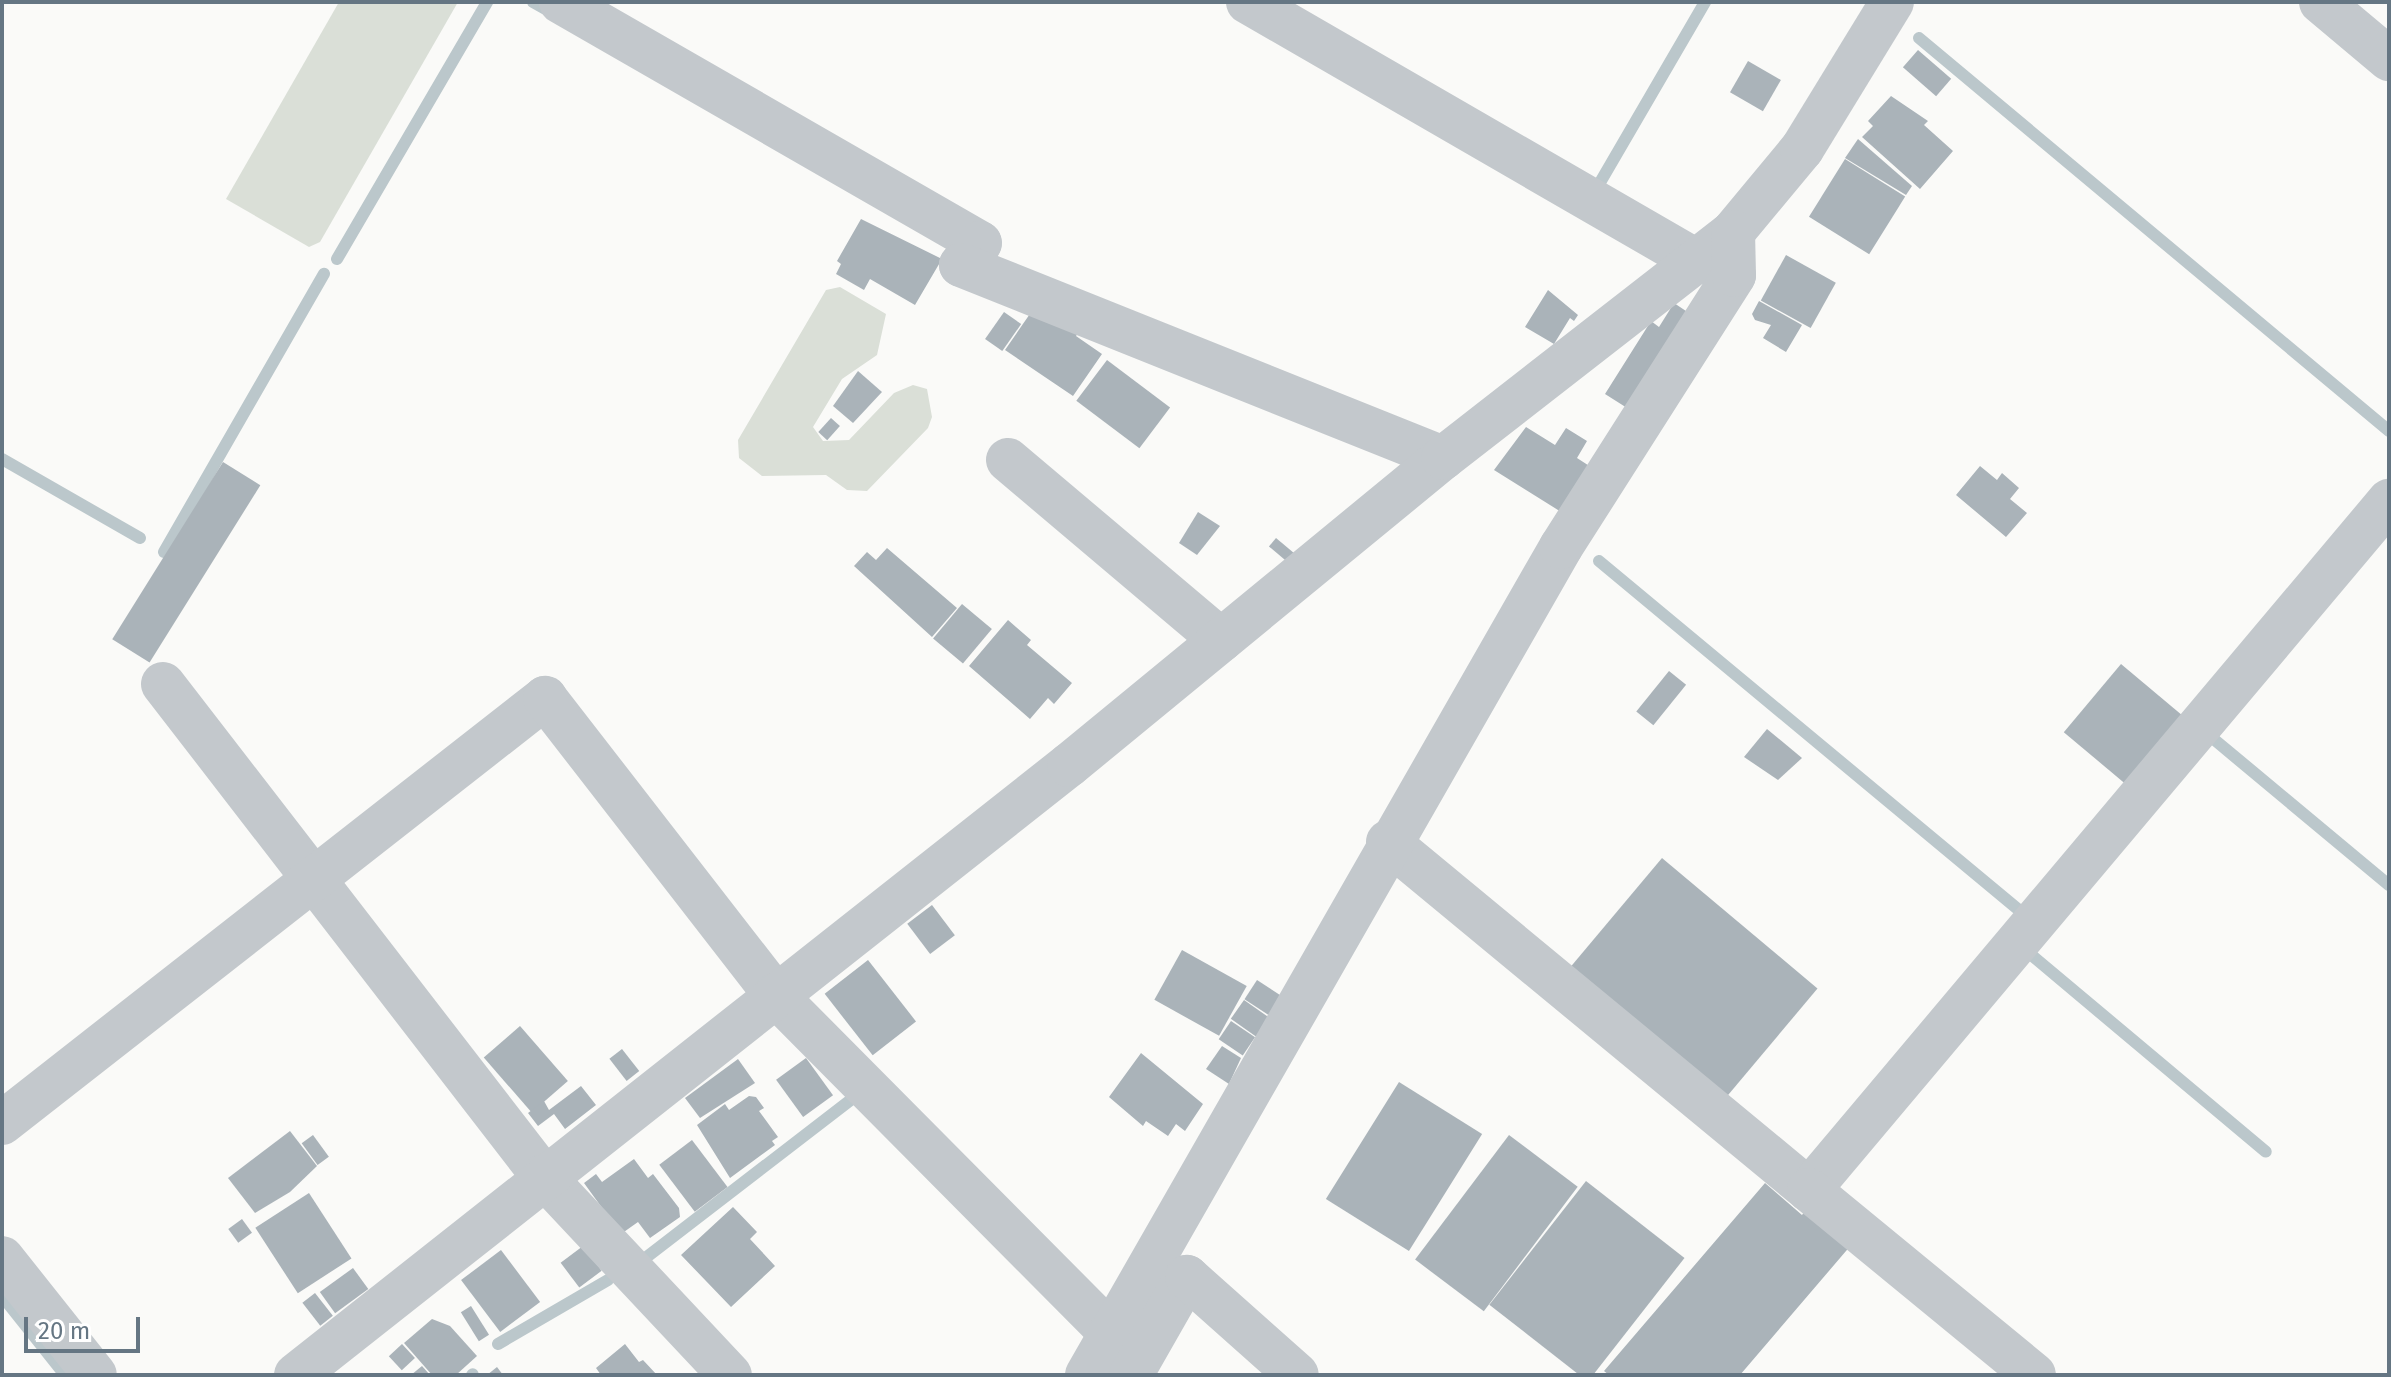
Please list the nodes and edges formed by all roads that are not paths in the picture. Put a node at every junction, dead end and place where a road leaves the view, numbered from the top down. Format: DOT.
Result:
graph roads {
  1 [pos="561,2"];
  2 [pos="1248,2"];
  3 [pos="1892,2"];
  4 [pos="2321,2"];
  5 [pos="2389,59"];
  6 [pos="1733,232"];
  7 [pos="1698,262"];
  8 [pos="1443,458"];
  9 [pos="1008,460"];
  10 [pos="2389,501"];
  11 [pos="1221,640"];
  12 [pos="163,684"];
  13 [pos="1397,847"];
  14 [pos="313,879"];
  15 [pos="775,995"];
  16 [pos="2,1123"];
  17 [pos="543,1176"];
  18 [pos="1809,1190"];
  19 [pos="2,1258"];
  20 [pos="1127,1349"];
  21 [pos="95,1375"];
  22 [pos="296,1375"];
  23 [pos="730,1375"];
  24 [pos="1087,1375"];
  25 [pos="1297,1375"];
  26 [pos="2034,1375"];
  1 -- 8 [label="street"];
  2 -- 7 [label="street"];
  3 -- 6 [label="street"];
  4 -- 5 [label="street"];
  6 -- 7 [label="street"];
  6 -- 13 [label="street"];
  7 -- 8 [label="street"];
  8 -- 11 [label="street"];
  9 -- 11 [label="street"];
  10 -- 18 [label="street"];
  11 -- 15 [label="street"];
  12 -- 14 [label="street"];
  13 -- 18 [label="street"];
  13 -- 20 [label="street"];
  14 -- 15 [label="street"];
  14 -- 16 [label="street"];
  14 -- 17 [label="street"];
  15 -- 17 [label="street"];
  15 -- 20 [label="street"];
  17 -- 22 [label="street"];
  17 -- 23 [label="street"];
  18 -- 26 [label="street"];
  19 -- 21 [label="street"];
  20 -- 24 [label="street"];
  20 -- 25 [label="street"];
}
